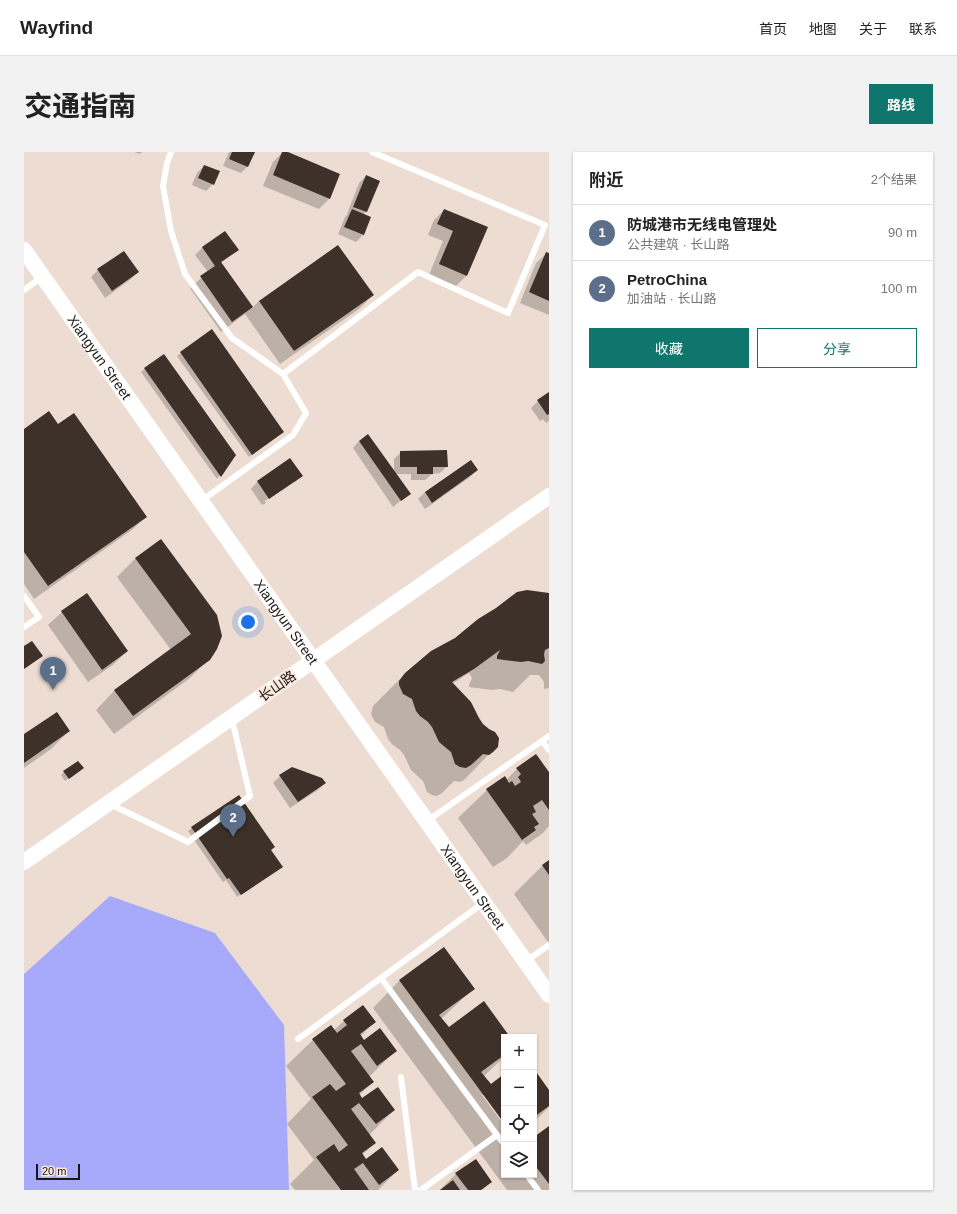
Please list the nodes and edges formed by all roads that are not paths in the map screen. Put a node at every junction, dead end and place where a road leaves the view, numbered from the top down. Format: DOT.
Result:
graph roads {
  1 [pos="171,152"];
  2 [pos="372,152"];
  3 [pos="24,250"];
  4 [pos="43,277"];
  5 [pos="24,290"];
  6 [pos="283,374"];
  7 [pos="549,496"];
  8 [pos="201,501"];
  9 [pos="24,596"];
  10 [pos="24,627"];
  11 [pos="313,660"];
  12 [pos="232,718"];
  13 [pos="549,736"];
  14 [pos="542,741"];
  15 [pos="549,750"];
  16 [pos="109,803"];
  17 [pos="427,821"];
  18 [pos="24,862"];
  19 [pos="484,902"];
  20 [pos="549,945"];
  21 [pos="526,962"];
  22 [pos="381,978"];
  23 [pos="549,995"];
  24 [pos="298,1039"];
  25 [pos="401,1077"];
  26 [pos="497,1134"];
  27 [pos="503,1142"];
  28 [pos="529,1178"];
  29 [pos="415,1190"];
  30 [pos="421,1190"];
  31 [pos="538,1190"];
  1 -- 6 [label="lane"];
  2 -- 6 [label="lane"];
  3 -- 4 [label="street, Xiangyun Street"];
  4 -- 5 [label="lane"];
  4 -- 8 [label="street, Xiangyun Street"];
  6 -- 8 [label="lane"];
  7 -- 11 [label="street, 长山路"];
  8 -- 11 [label="street, Xiangyun Street"];
  9 -- 10 [label="lane"];
  11 -- 12 [label="street, 长山路"];
  11 -- 17 [label="street, Xiangyun Street"];
  12 -- 16 [label="street, 长山路"];
  12 -- 16 [label="lane"];
  13 -- 14 [label="lane"];
  14 -- 15 [label="lane"];
  14 -- 17 [label="lane"];
  16 -- 18 [label="street, 长山路"];
  17 -- 19 [label="street, Xiangyun Street"];
  19 -- 21 [label="street, Xiangyun Street"];
  19 -- 22 [label="lane"];
  20 -- 21 [label="lane"];
  21 -- 23 [label="street, Xiangyun Street"];
  22 -- 24 [label="lane"];
  22 -- 26 [label="lane"];
  25 -- 29 [label="lane"];
  26 -- 27 [label="lane"];
  26 -- 30 [label="lane"];
  28 -- 31 [label="lane"];
}
